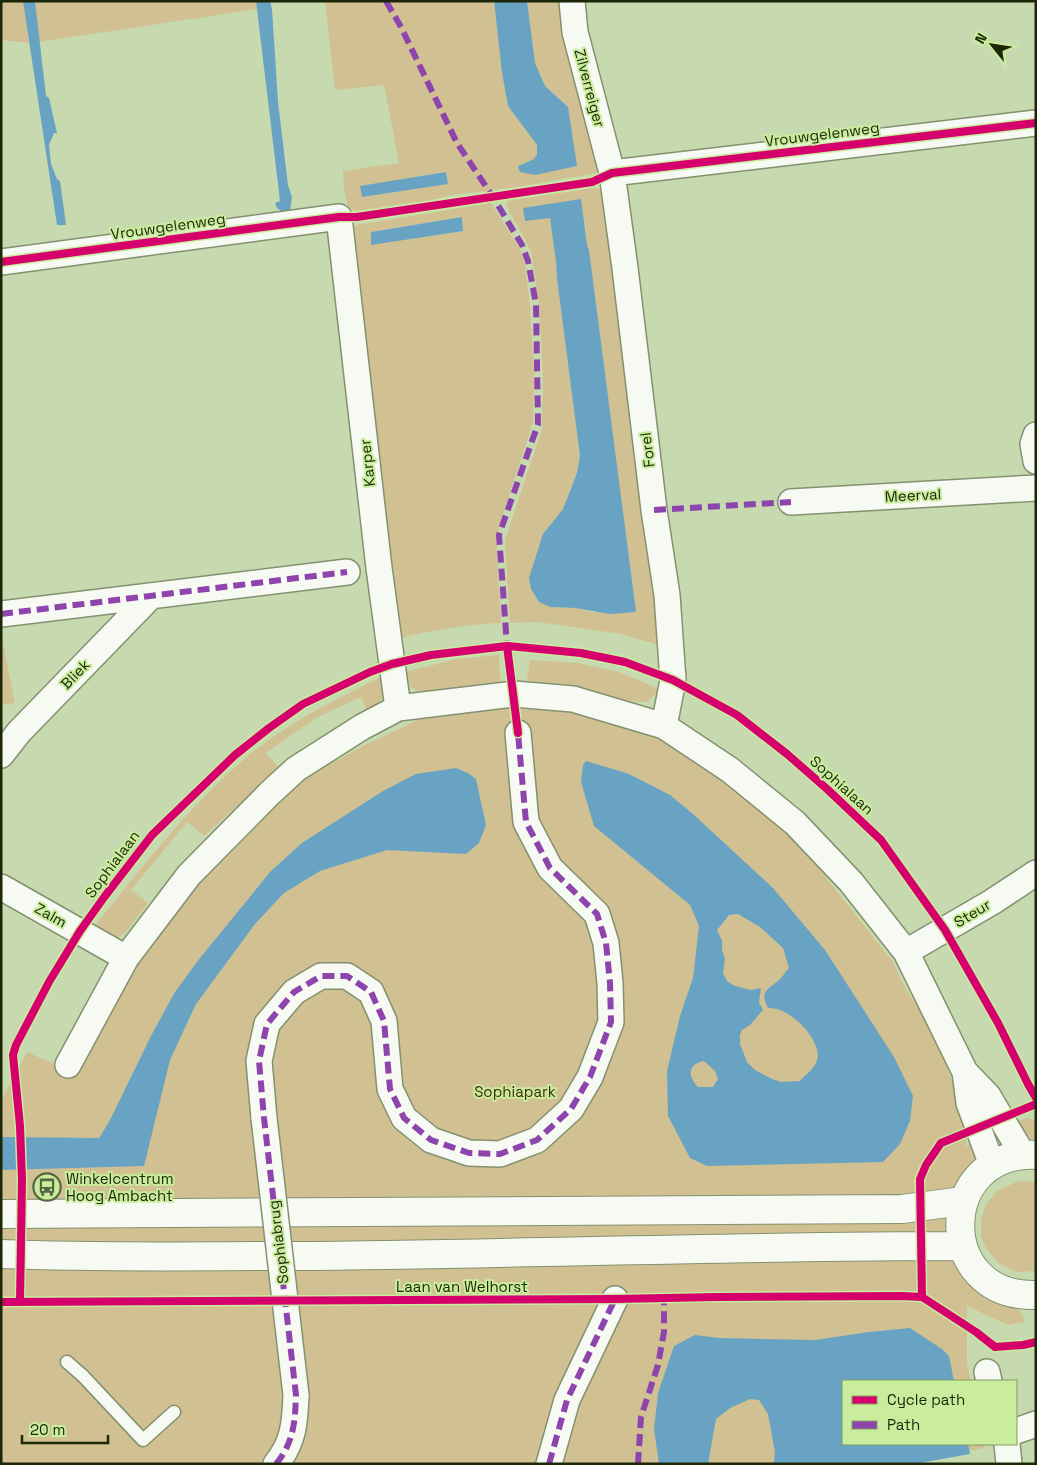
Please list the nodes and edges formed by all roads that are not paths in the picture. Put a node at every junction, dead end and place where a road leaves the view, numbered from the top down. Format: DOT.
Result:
graph roads {
  1 [pos="572,1"];
  2 [pos="1036,122"];
  3 [pos="612,173"];
  4 [pos="338,217"];
  5 [pos="1,262"];
  6 [pos="1036,435"];
  7 [pos="1036,461"];
  8 [pos="1036,488"];
  9 [pos="791,502"];
  10 [pos="347,572"];
  11 [pos="151,596"];
  12 [pos="1,614"];
  13 [pos="398,708"];
  14 [pos="664,726"];
  15 [pos="518,733"];
  16 [pos="1,755"];
  17 [pos="1036,873"];
  18 [pos="1,887"];
  19 [pos="906,952"];
  20 [pos="126,958"];
  21 [pos="68,1065"];
  22 [pos="965,1072"];
  23 [pos="1029,1155"];
  24 [pos="992,1165"];
  25 [pos="963,1201"];
  26 [pos="1,1214"];
  27 [pos="963,1246"];
  28 [pos="1,1254"];
  29 [pos="615,1299"];
  30 [pos="1034,1301"];
  31 [pos="67,1362"];
  32 [pos="174,1412"];
  33 [pos="1036,1424"];
  34 [pos="1017,1431"];
  35 [pos="1007,1445"];
  36 [pos="276,1464"];
  37 [pos="549,1464"];
  38 [pos="1009,1464"];
  1 -- 3 [label="street, Zilverreiger"];
  2 -- 3 [label="street, Vrouwgelenweg"];
  3 -- 14 [label="street, Forel"];
  4 -- 5 [label="street, Vrouwgelenweg"];
  4 -- 13 [label="street, Karper"];
  6 -- 7 [label="street"];
  8 -- 9 [label="street, Meerval"];
  10 -- 11 [label="street"];
  11 -- 12 [label="street"];
  11 -- 16 [label="street, Bliek"];
  13 -- 14 [label="street"];
  13 -- 20 [label="street"];
  14 -- 19 [label="street"];
  15 -- 36 [label="street, Sophiabrug, bridge"];
  17 -- 19 [label="street, Steur"];
  18 -- 20 [label="street, Zalm"];
  19 -- 22 [label="street"];
  20 -- 21 [label="street"];
  22 -- 23 [label="street"];
  22 -- 24 [label="street"];
  23 -- 24 [label="main road"];
  24 -- 25 [label="main road"];
  25 -- 26 [label="main road"];
  25 -- 27 [label="main road"];
  27 -- 28 [label="main road, Laan van Welhorst"];
  27 -- 30 [label="main road"];
  29 -- 37 [label="street"];
  31 -- 32 [label="lane"];
  33 -- 34 [label="street"];
  35 -- 38 [label="street"];
}
